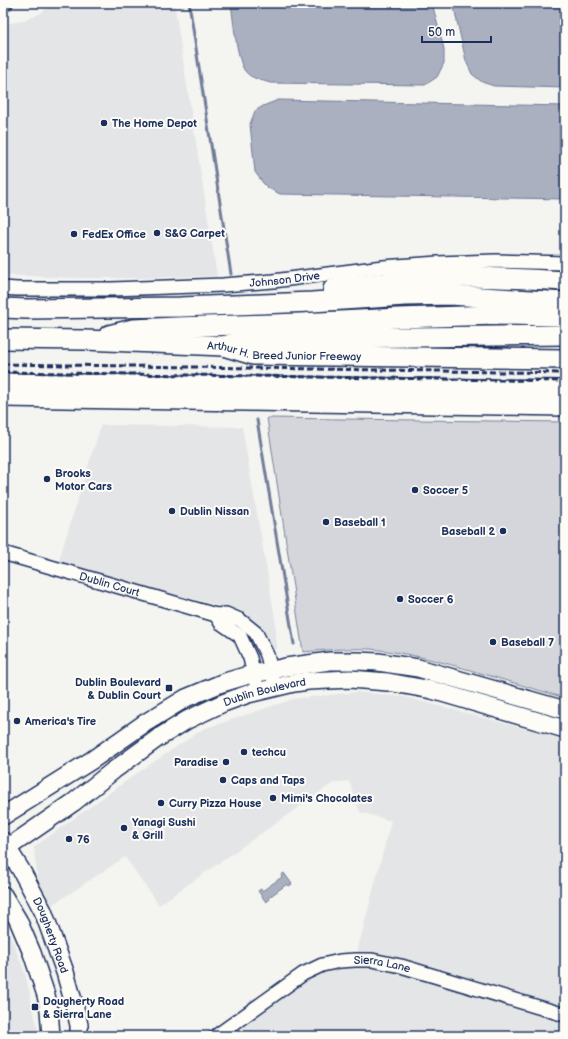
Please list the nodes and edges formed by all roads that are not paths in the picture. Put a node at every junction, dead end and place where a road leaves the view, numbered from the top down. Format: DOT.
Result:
graph roads {
  1 [pos="565,263"];
  2 [pos="565,280"];
  3 [pos="3,288"];
  4 [pos="565,302"];
  5 [pos="247,304"];
  6 [pos="3,308"];
  7 [pos="565,316"];
  8 [pos="565,335"];
  9 [pos="3,339"];
  10 [pos="85,340"];
  11 [pos="223,346"];
  12 [pos="565,359"];
  13 [pos="3,382"];
  14 [pos="565,390"];
  15 [pos="3,397"];
  16 [pos="565,406"];
  17 [pos="3,553"];
  18 [pos="216,615"];
  19 [pos="271,670"];
  20 [pos="254,674"];
  21 [pos="275,688"];
  22 [pos="258,692"];
  23 [pos="454,696"];
  24 [pos="524,698"];
  25 [pos="565,710"];
  26 [pos="565,729"];
  27 [pos="3,816"];
  28 [pos="4,847"];
  29 [pos="3,896"];
  30 [pos="565,1015"];
  31 [pos="51,1036"];
  32 [pos="79,1036"];
  33 [pos="216,1036"];
  1 -- 3 [label="street, Johnson Drive"];
  2 -- 5 [label="highway"];
  4 -- 5 [label="highway"];
  5 -- 6 [label="highway"];
  7 -- 10 [label="highway"];
  8 -- 11 [label="highway"];
  9 -- 10 [label="highway, Arthur H. Breed Junior Freeway"];
  10 -- 11 [label="highway, Arthur H. Breed Junior Freeway"];
  11 -- 12 [label="highway, Arthur H. Breed Junior Freeway"];
  13 -- 14 [label="highway"];
  15 -- 16 [label="highway"];
  17 -- 18 [label="street, Dublin Court"];
  18 -- 19 [label="street, Dublin Court"];
  18 -- 20 [label="street, Dublin Court"];
  19 -- 20 [label="main road, Dublin Boulevard"];
  19 -- 21 [label="street, Dublin Court"];
  19 -- 24 [label="main road, Dublin Boulevard"];
  20 -- 22 [label="street, Dublin Court"];
  20 -- 27 [label="main road, Dublin Boulevard"];
  21 -- 22 [label="main road, Dublin Boulevard"];
  21 -- 23 [label="main road, Dublin Boulevard"];
  22 -- 28 [label="main road, Dublin Boulevard"];
  23 -- 24 [label="main road"];
  23 -- 26 [label="main road, Dublin Boulevard"];
  24 -- 25 [label="main road, Dublin Boulevard"];
  28 -- 32 [label="main road, Dougherty Road"];
  29 -- 31 [label="main road, Dougherty Road"];
  30 -- 33 [label="street, Sierra Lane"];
}
